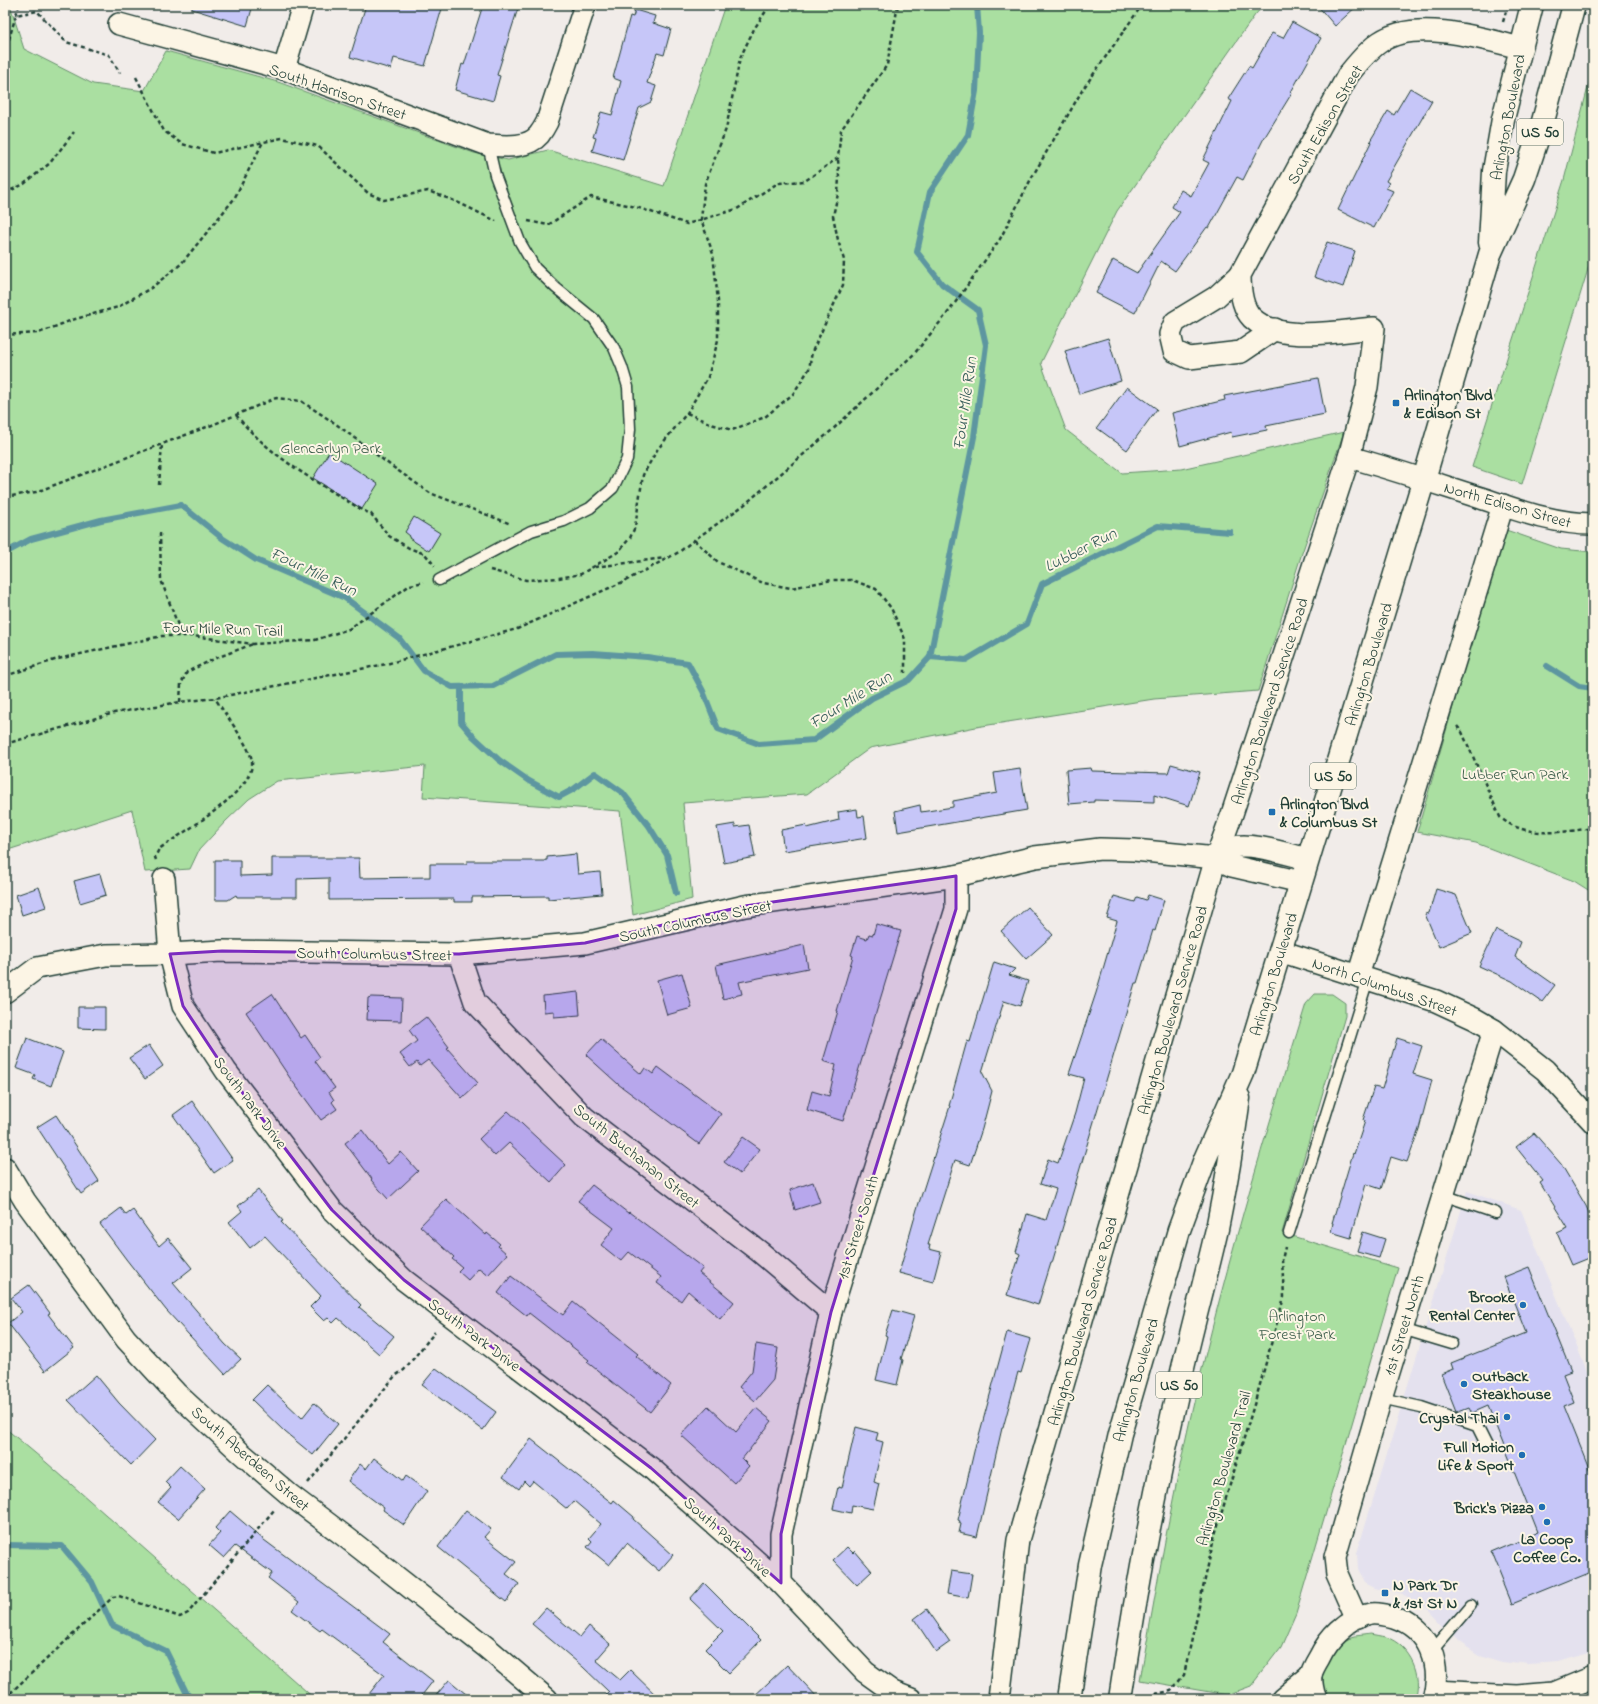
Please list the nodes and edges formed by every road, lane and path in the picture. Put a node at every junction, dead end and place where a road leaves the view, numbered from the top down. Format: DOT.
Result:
graph roads {
  1 [pos="19,5"];
  2 [pos="303,5"];
  3 [pos="586,5"];
  4 [pos="770,5"];
  5 [pos="898,5"];
  6 [pos="1142,5"];
  7 [pos="1532,5"];
  8 [pos="1574,5"];
  9 [pos="16,15"];
  10 [pos="119,24"];
  11 [pos="1520,48"];
  12 [pos="5,53"];
  13 [pos="284,69"];
  14 [pos="120,73"];
  15 [pos="136,77"];
  16 [pos="74,132"];
  17 [pos="263,142"];
  18 [pos="488,145"];
  19 [pos="838,158"];
  20 [pos="5,193"];
  21 [pos="510,218"];
  22 [pos="701,219"];
  23 [pos="1490,254"];
  24 [pos="1240,275"];
  25 [pos="1275,330"];
  26 [pos="5,334"];
  27 [pos="687,413"];
  28 [pos="236,415"];
  29 [pos="162,444"];
  30 [pos="1349,458"];
  31 [pos="1424,480"];
  32 [pos="159,485"];
  33 [pos="5,497"];
  34 [pos="1503,505"];
  35 [pos="1593,524"];
  36 [pos="531,531"];
  37 [pos="160,533"];
  38 [pos="694,540"];
  39 [pos="667,558"];
  40 [pos="592,568"];
  41 [pos="488,570"];
  42 [pos="439,580"];
  43 [pos="182,636"];
  44 [pos="253,644"];
  45 [pos="904,673"];
  46 [pos="5,676"];
  47 [pos="215,698"];
  48 [pos="180,702"];
  49 [pos="1438,714"];
  50 [pos="5,744"];
  51 [pos="1593,828"];
  52 [pos="1216,858"];
  53 [pos="1308,859"];
  54 [pos="956,876"];
  55 [pos="164,879"];
  56 [pos="1301,882"];
  57 [pos="1280,951"];
  58 [pos="170,954"];
  59 [pos="459,954"];
  60 [pos="1363,978"];
  61 [pos="5,992"];
  62 [pos="1494,1030"];
  63 [pos="1243,1073"];
  64 [pos="1593,1122"];
  65 [pos="5,1168"];
  66 [pos="1443,1195"];
  67 [pos="1496,1213"];
  68 [pos="1289,1233"];
  69 [pos="831,1312"];
  70 [pos="1402,1329"];
  71 [pos="435,1332"];
  72 [pos="1452,1344"];
  73 [pos="1381,1398"];
  74 [pos="1487,1446"];
  75 [pos="290,1496"];
  76 [pos="781,1583"];
  77 [pos="1472,1604"];
  78 [pos="1357,1619"];
  79 [pos="1432,1651"];
  80 [pos="1311,1675"];
  81 [pos="1593,1676"];
  82 [pos="1155,1694"];
  83 [pos="1433,1696"];
  84 [pos="1556,1696"];
  85 [pos="5,1698"];
  86 [pos="547,1699"];
  87 [pos="911,1699"];
  88 [pos="999,1699"];
  89 [pos="1069,1699"];
  90 [pos="1120,1699"];
  91 [pos="1282,1699"];
  92 [pos="1315,1699"];
  1 -- 9 [label="path"];
  2 -- 13 [label="street"];
  3 -- 18 [label="street, South Harrison Street"];
  4 -- 22 [label="path"];
  5 -- 19 [label="path"];
  6 -- 38 [label="path"];
  7 -- 11 [label="highway, Arlington Boulevard / US 50"];
  8 -- 23 [label="highway, Arlington Boulevard / US 50"];
  9 -- 12 [label="path"];
  9 -- 14 [label="path"];
  10 -- 13 [label="street, South Harrison Street"];
  11 -- 23 [label="highway, Arlington Boulevard / US 50"];
  11 -- 24 [label="street, South Edison Street"];
  13 -- 18 [label="street, South Harrison Street"];
  15 -- 17 [label="path"];
  16 -- 20 [label="path"];
  17 -- 21 [label="path"];
  17 -- 26 [label="path"];
  18 -- 21 [label="lane"];
  19 -- 22 [label="path"];
  19 -- 27 [label="path"];
  21 -- 22 [label="path"];
  21 -- 36 [label="lane"];
  22 -- 27 [label="path"];
  23 -- 31 [label="highway, Arlington Boulevard / US 50"];
  24 -- 25 [label="street"];
  24 -- 25 [label="street, South Edison Street"];
  25 -- 30 [label="street, Arlington Boulevard Service Road"];
  27 -- 40 [label="path"];
  28 -- 29 [label="path"];
  28 -- 36 [label="path"];
  28 -- 42 [label="path"];
  29 -- 32 [label="path"];
  29 -- 33 [label="path"];
  30 -- 31 [label="street"];
  30 -- 52 [label="street, Arlington Boulevard Service Road"];
  31 -- 34 [label="street, North Edison Street"];
  31 -- 53 [label="highway, Arlington Boulevard / US 50"];
  34 -- 35 [label="street, North Edison Street"];
  34 -- 49 [label="street"];
  36 -- 42 [label="lane"];
  37 -- 43 [label="path"];
  38 -- 39 [label="path"];
  38 -- 45 [label="path"];
  39 -- 40 [label="path"];
  39 -- 47 [label="path"];
  40 -- 41 [label="path"];
  42 -- 44 [label="path, Four Mile Run Trail"];
  43 -- 44 [label="path, Four Mile Run Trail"];
  43 -- 46 [label="path, Four Mile Run Trail"];
  44 -- 48 [label="path"];
  47 -- 48 [label="path"];
  47 -- 55 [label="path"];
  48 -- 50 [label="path"];
  49 -- 51 [label="path"];
  49 -- 60 [label="street"];
  52 -- 53 [label="street"];
  52 -- 54 [label="street, South Columbus Street"];
  52 -- 56 [label="street, South Columbus Street"];
  52 -- 88 [label="street, Arlington Boulevard Service Road"];
  53 -- 56 [label="highway, Arlington Boulevard / US 50"];
  54 -- 59 [label="street, South Columbus Street"];
  54 -- 69 [label="street, 1st Street South"];
  55 -- 58 [label="street, South Park Drive"];
  56 -- 57 [label="highway, Arlington Boulevard / US 50"];
  57 -- 60 [label="street, North Columbus Street"];
  57 -- 63 [label="highway, Arlington Boulevard / US 50"];
  58 -- 59 [label="street, South Columbus Street"];
  58 -- 61 [label="street"];
  58 -- 76 [label="street, South Park Drive"];
  59 -- 69 [label="street, South Buchanan Street"];
  60 -- 62 [label="street, North Columbus Street"];
  60 -- 68 [label="lane"];
  62 -- 64 [label="street, North Columbus Street"];
  62 -- 66 [label="street, 1st Street North"];
  63 -- 89 [label="highway, Arlington Boulevard / US 50"];
  63 -- 90 [label="highway, Arlington Boulevard / US 50"];
  65 -- 75 [label="street, South Aberdeen Street"];
  66 -- 67 [label="lane"];
  66 -- 70 [label="street, 1st Street North"];
  68 -- 82 [label="path, Arlington Boulevard Trail"];
  69 -- 76 [label="street, 1st Street South"];
  70 -- 72 [label="lane"];
  70 -- 73 [label="street, 1st Street North"];
  71 -- 75 [label="path"];
  73 -- 74 [label="lane"];
  73 -- 78 [label="street, 1st Street North"];
  75 -- 85 [label="path"];
  75 -- 86 [label="street, South Aberdeen Street"];
  76 -- 87 [label="street, South Park Drive"];
  77 -- 79 [label="lane"];
  78 -- 79 [label="street"];
  78 -- 80 [label="street"];
  79 -- 83 [label="street"];
  80 -- 91 [label="street"];
  80 -- 92 [label="street"];
  81 -- 84 [label="street"];
  83 -- 84 [label="street"];
}
